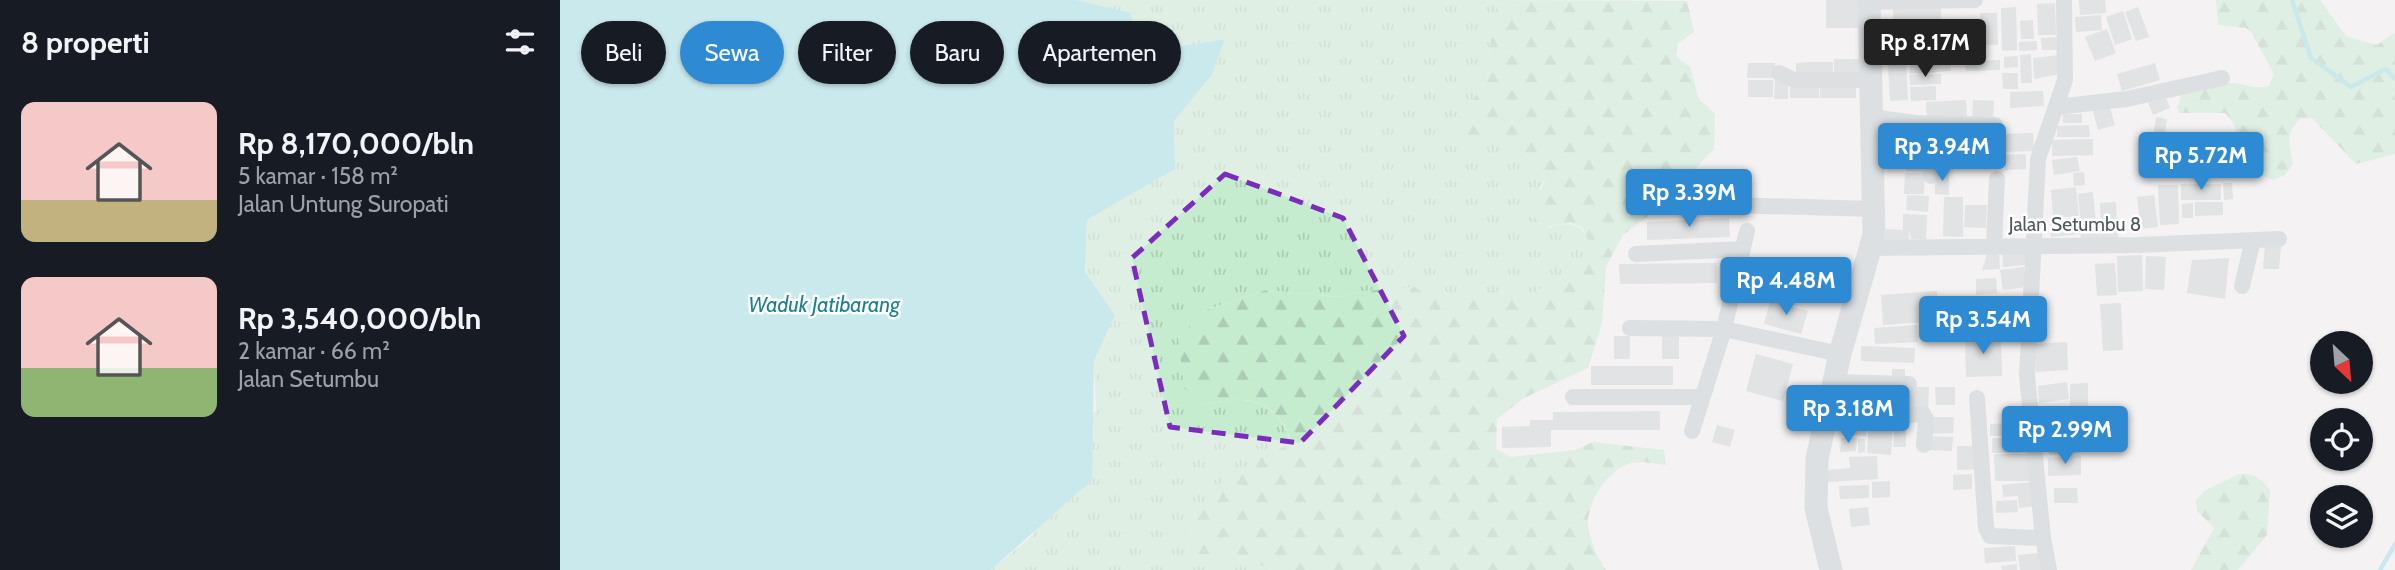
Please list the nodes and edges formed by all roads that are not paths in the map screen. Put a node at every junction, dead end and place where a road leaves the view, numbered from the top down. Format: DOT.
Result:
graph roads {
  1 [pos="1975,0"];
  2 [pos="2064,0"];
  3 [pos="1869,1"];
  4 [pos="1779,73"];
  5 [pos="2222,79"];
  6 [pos="1870,80"];
  7 [pos="2056,107"];
  8 [pos="1871,117"];
  9 [pos="1951,125"];
  10 [pos="1995,125"];
  11 [pos="1931,176"];
  12 [pos="1997,179"];
  13 [pos="1728,205"];
  14 [pos="1874,209"];
  15 [pos="1747,231"];
  16 [pos="2279,239"];
  17 [pos="2253,240"];
  18 [pos="2032,245"];
  19 [pos="1994,246"];
  20 [pos="1872,248"];
  21 [pos="1743,249"];
  22 [pos="1636,254"];
  23 [pos="2242,286"];
  24 [pos="1630,328"];
  25 [pos="1724,329"];
  26 [pos="1840,354"];
  27 [pos="1834,382"];
  28 [pos="1909,384"];
  29 [pos="1573,397"];
  30 [pos="1701,397"];
  31 [pos="1977,398"];
  32 [pos="1826,421"];
  33 [pos="1692,431"];
  34 [pos="1924,445"];
  35 [pos="2043,538"];
  36 [pos="1831,570"];
  37 [pos="2049,570"];
  1 -- 3 [label="street"];
  2 -- 7 [label="street"];
  3 -- 6 [label="main road"];
  4 -- 6 [label="street"];
  5 -- 7 [label="street"];
  6 -- 8 [label="main road"];
  7 -- 18 [label="street"];
  8 -- 9 [label="street"];
  8 -- 14 [label="main road"];
  9 -- 10 [label="street"];
  9 -- 11 [label="street"];
  12 -- 19 [label="street"];
  13 -- 14 [label="street"];
  14 -- 20 [label="main road"];
  15 -- 21 [label="street"];
  16 -- 17 [label="street, Jalan Setumbu 8"];
  17 -- 18 [label="street, Jalan Setumbu 8"];
  17 -- 23 [label="street"];
  18 -- 19 [label="street, Jalan Setumbu 8"];
  18 -- 35 [label="street"];
  19 -- 20 [label="street, Jalan Setumbu 8"];
  20 -- 26 [label="main road"];
  21 -- 22 [label="street"];
  21 -- 25 [label="street"];
  24 -- 25 [label="street"];
  25 -- 26 [label="street"];
  25 -- 30 [label="street"];
  26 -- 27 [label="main road"];
  27 -- 28 [label="street"];
  27 -- 32 [label="main road"];
  29 -- 30 [label="street"];
  30 -- 33 [label="street"];
  31 -- 35 [label="street"];
  32 -- 34 [label="street"];
  32 -- 36 [label="main road"];
  35 -- 37 [label="street"];
}
